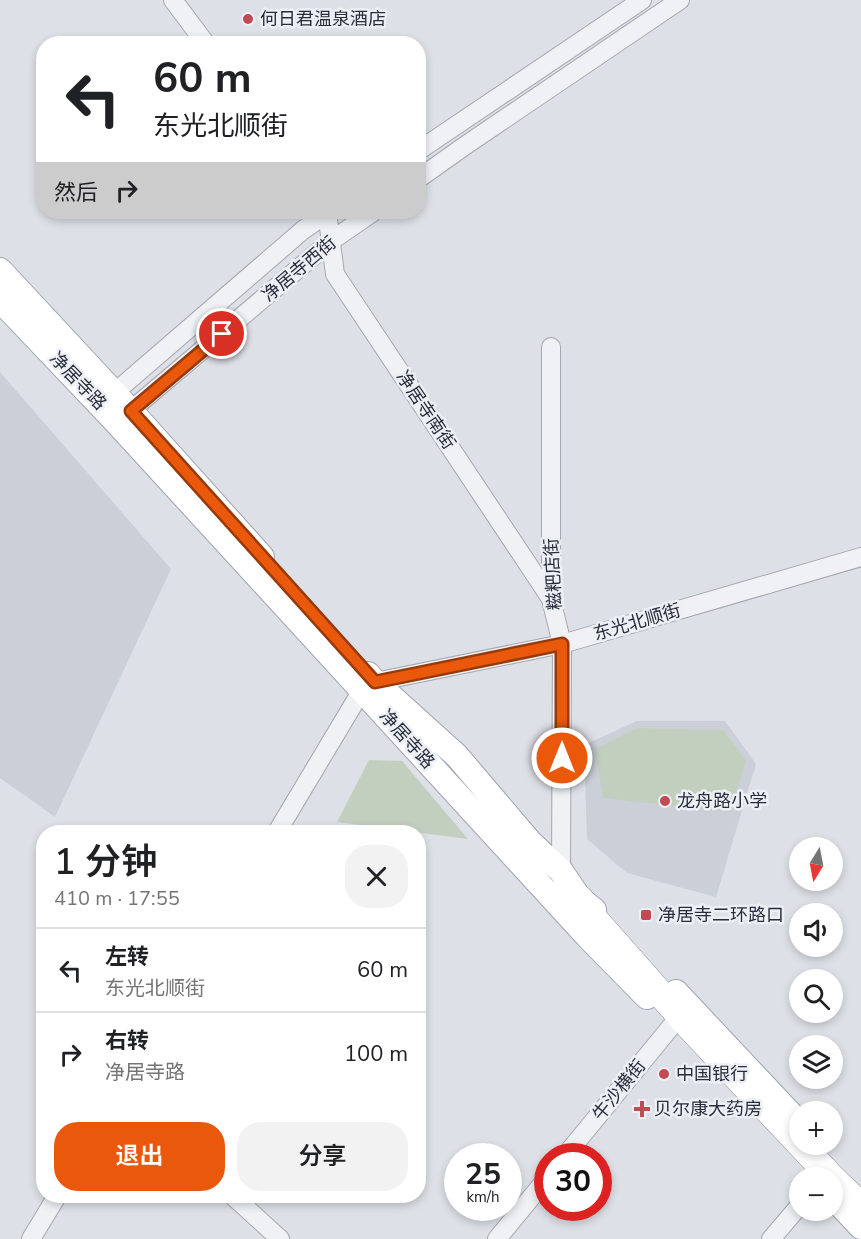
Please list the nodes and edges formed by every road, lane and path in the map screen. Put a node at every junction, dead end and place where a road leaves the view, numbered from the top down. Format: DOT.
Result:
graph roads {
  1 [pos="172,0"];
  2 [pos="642,0"];
  3 [pos="680,0"];
  4 [pos="200,36"];
  5 [pos="426,146"];
  6 [pos="426,173"];
  7 [pos="319,219"];
  8 [pos="329,219"];
  9 [pos="363,219"];
  10 [pos="331,241"];
  11 [pos="0,270"];
  12 [pos="0,300"];
  13 [pos="551,347"];
  14 [pos="116,408"];
  15 [pos="861,557"];
  16 [pos="551,598"];
  17 [pos="562,644"];
  18 [pos="369,686"];
  19 [pos="281,825"];
  20 [pos="561,871"];
  21 [pos="580,899"];
  22 [pos="674,1023"];
  23 [pos="789,1112"];
  24 [pos="789,1132"];
  25 [pos="576,1143"];
  26 [pos="810,1155"];
  27 [pos="829,1155"];
  28 [pos="805,1167"];
  29 [pos="822,1167"];
  30 [pos="843,1189"];
  31 [pos="861,1191"];
  32 [pos="534,1194"];
  33 [pos="53,1203"];
  34 [pos="241,1203"];
  35 [pos="861,1206"];
  36 [pos="843,1208"];
  37 [pos="789,1218"];
  38 [pos="861,1227"];
  39 [pos="31,1239"];
  40 [pos="280,1239"];
  41 [pos="497,1239"];
  42 [pos="771,1239"];
  1 -- 4 [label="street"];
  2 -- 5 [label="street"];
  3 -- 6 [label="street"];
  7 -- 14 [label="street, 净居寺西街"];
  8 -- 10 [label="street, 净居寺南街"];
  9 -- 10 [label="street, 净居寺西街"];
  10 -- 14 [label="street, 净居寺西街"];
  10 -- 16 [label="street, 净居寺南街"];
  11 -- 14 [label="main road, 净居寺路"];
  12 -- 14 [label="main road, 净居寺路"];
  13 -- 16 [label="street, 糍粑店街"];
  14 -- 18 [label="main road, 净居寺路"];
  15 -- 17 [label="street, 东光北顺街"];
  16 -- 17 [label="street, 糍粑店街"];
  17 -- 18 [label="street, 东光北顺街"];
  17 -- 20 [label="street, 糍粑店街"];
  18 -- 19 [label="street"];
  18 -- 20 [label="main road, 净居寺路"];
  18 -- 22 [label="main road, 净居寺路"];
  20 -- 21 [label="main road, 净居寺路"];
  21 -- 23 [label="main road, 净居寺路"];
  21 -- 24 [label="highway"];
  22 -- 25 [label="street, 牛沙横街"];
  22 -- 28 [label="main road, 净居寺路"];
  26 -- 29 [label="highway"];
  27 -- 31 [label="main road"];
  30 -- 35 [label="highway"];
  32 -- 41 [label="street"];
  33 -- 39 [label="street"];
  34 -- 40 [label="street"];
  36 -- 38 [label="main road"];
  37 -- 42 [label="street"];
}
